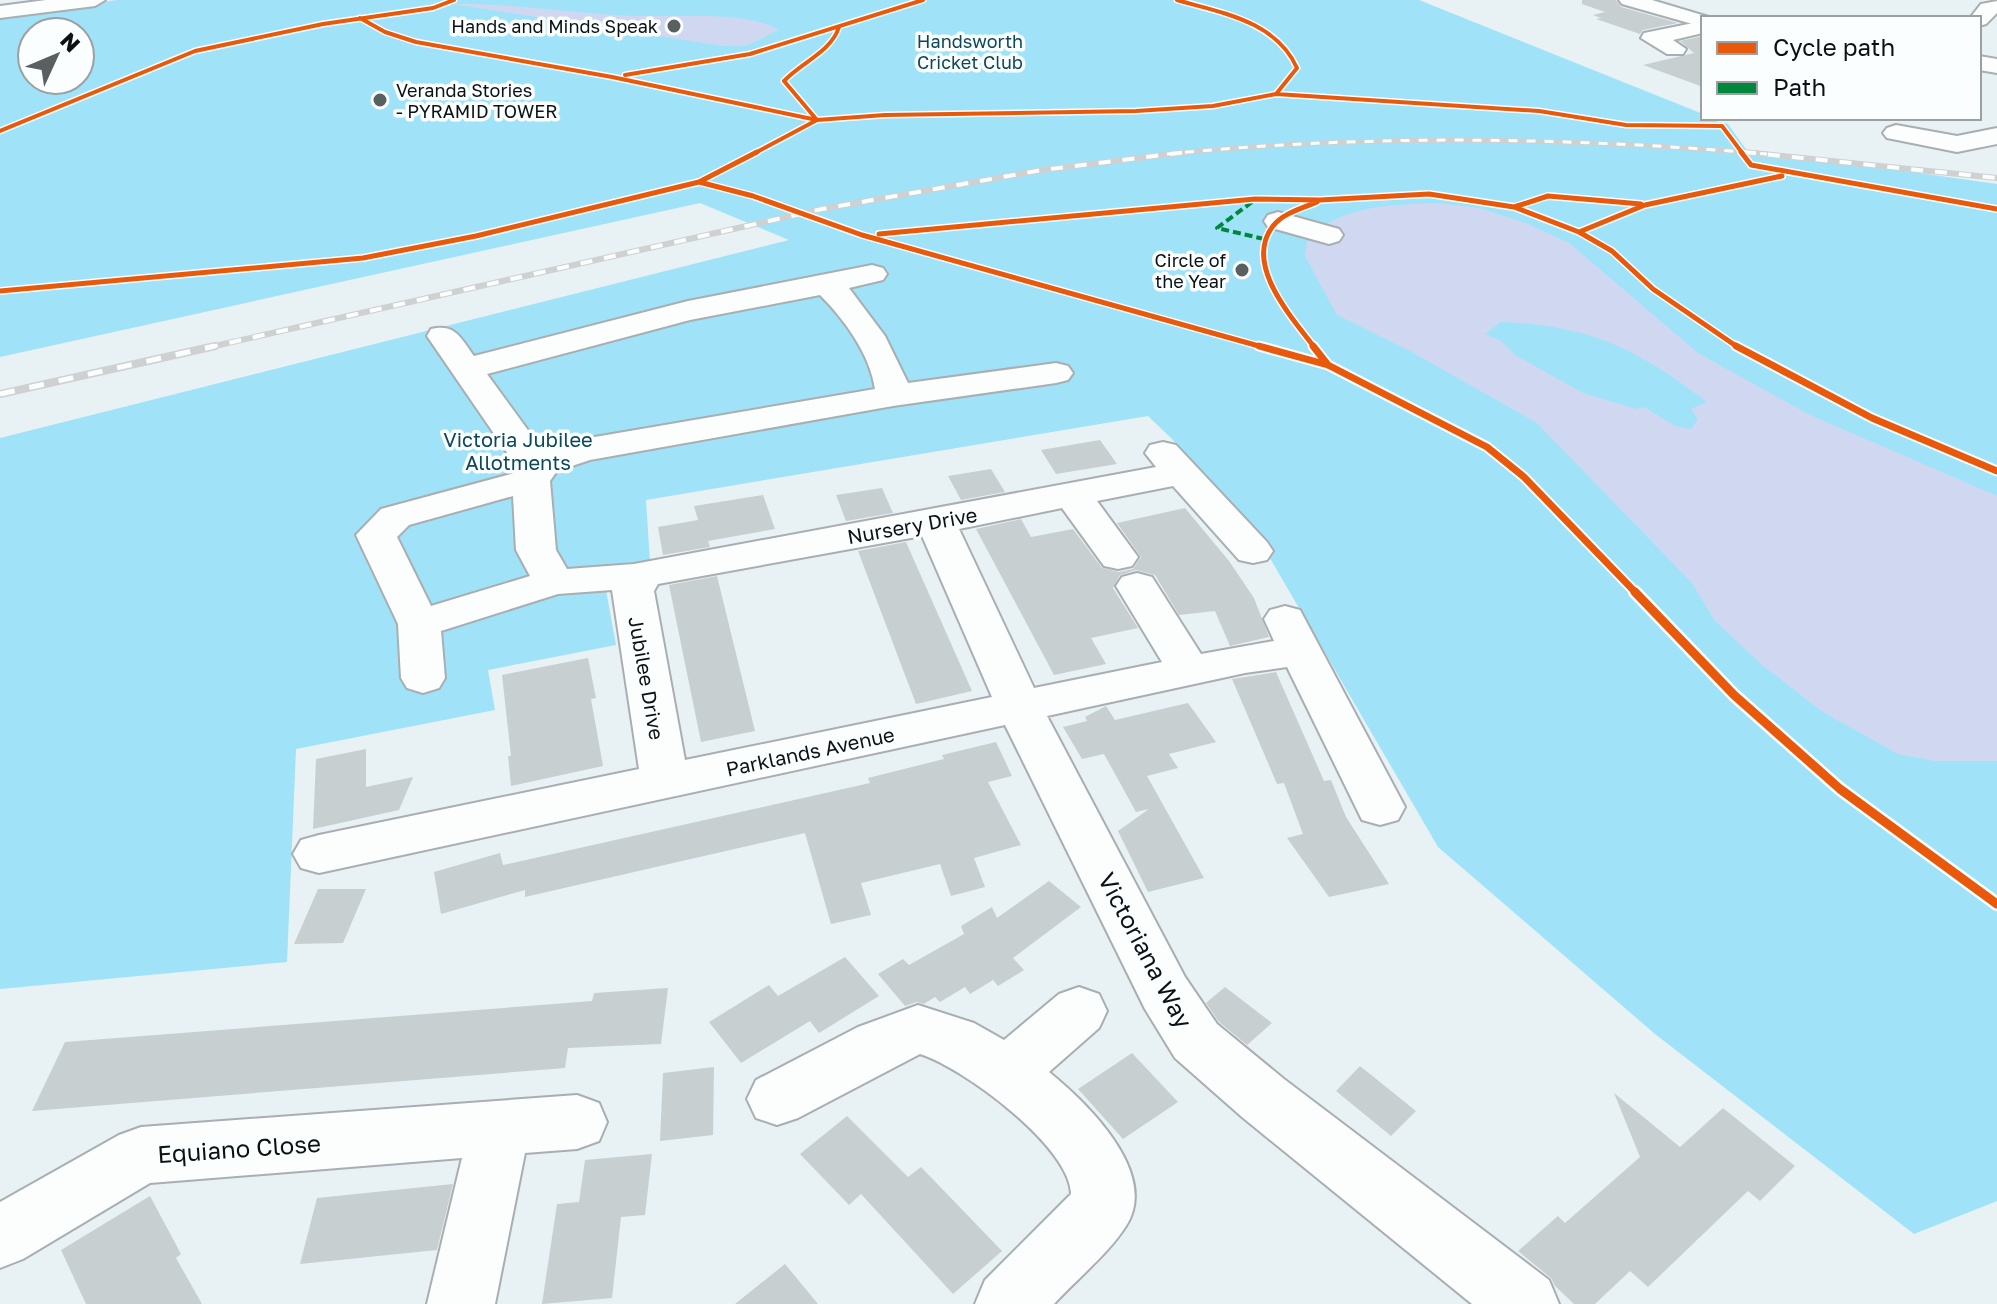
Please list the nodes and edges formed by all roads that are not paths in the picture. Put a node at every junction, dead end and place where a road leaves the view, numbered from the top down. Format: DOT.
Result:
graph roads {
  1 [pos="95,0"];
  2 [pos="1629,0"];
  3 [pos="1997,7"];
  4 [pos="3,10"];
  5 [pos="1981,17"];
  6 [pos="1701,23"];
  7 [pos="1701,25"];
  8 [pos="1675,49"];
  9 [pos="1977,120"];
  10 [pos="1949,125"];
  11 [pos="1997,133"];
  12 [pos="1278,221"];
  13 [pos="1329,235"];
  14 [pos="872,274"];
  15 [pos="827,284"];
  16 [pos="443,336"];
  17 [pos="1056,373"];
  18 [pos="470,374"];
  19 [pos="893,396"];
  20 [pos="538,472"];
  21 [pos="1072,495"];
  22 [pos="936,522"];
  23 [pos="1253,551"];
  24 [pos="641,576"];
  25 [pos="554,582"];
  26 [pos="419,624"];
  27 [pos="1190,671"];
  28 [pos="423,678"];
  29 [pos="1019,706"];
  30 [pos="665,781"];
  31 [pos="1380,807"];
  32 [pos="319,854"];
  33 [pos="1079,1011"];
  34 [pos="1005,1075"];
  35 [pos="777,1099"];
  36 [pos="577,1122"];
  37 [pos="500,1128"];
  38 [pos="0,1237"];
  39 [pos="461,1304"];
  40 [pos="1009,1304"];
  41 [pos="1525,1304"];
  1 -- 4 [label="street"];
  2 -- 6 [label="street"];
  3 -- 5 [label="street"];
  7 -- 8 [label="street"];
  9 -- 11 [label="street"];
  10 -- 11 [label="street"];
  12 -- 13 [label="street"];
  14 -- 15 [label="street"];
  15 -- 18 [label="street"];
  15 -- 19 [label="street"];
  16 -- 18 [label="street"];
  17 -- 19 [label="street"];
  18 -- 20 [label="street"];
  19 -- 20 [label="street"];
  20 -- 25 [label="street"];
  20 -- 26 [label="street"];
  21 -- 22 [label="street, Nursery Drive"];
  21 -- 23 [label="street, Nursery Drive"];
  21 -- 27 [label="street"];
  22 -- 24 [label="street, Nursery Drive"];
  22 -- 29 [label="street, Victoriana Way"];
  24 -- 25 [label="street, Nursery Drive"];
  24 -- 30 [label="street, Jubilee Drive"];
  25 -- 26 [label="street, Nursery Drive"];
  26 -- 28 [label="street"];
  27 -- 29 [label="street, Parklands Avenue"];
  27 -- 31 [label="street, Parklands Avenue"];
  29 -- 30 [label="street, Parklands Avenue"];
  29 -- 41 [label="street, Victoriana Way"];
  30 -- 32 [label="street, Parklands Avenue"];
  33 -- 34 [label="street"];
  34 -- 35 [label="street"];
  34 -- 40 [label="street"];
  36 -- 37 [label="street, Equiano Close"];
  37 -- 38 [label="street, Equiano Close"];
  37 -- 39 [label="street"];
}
